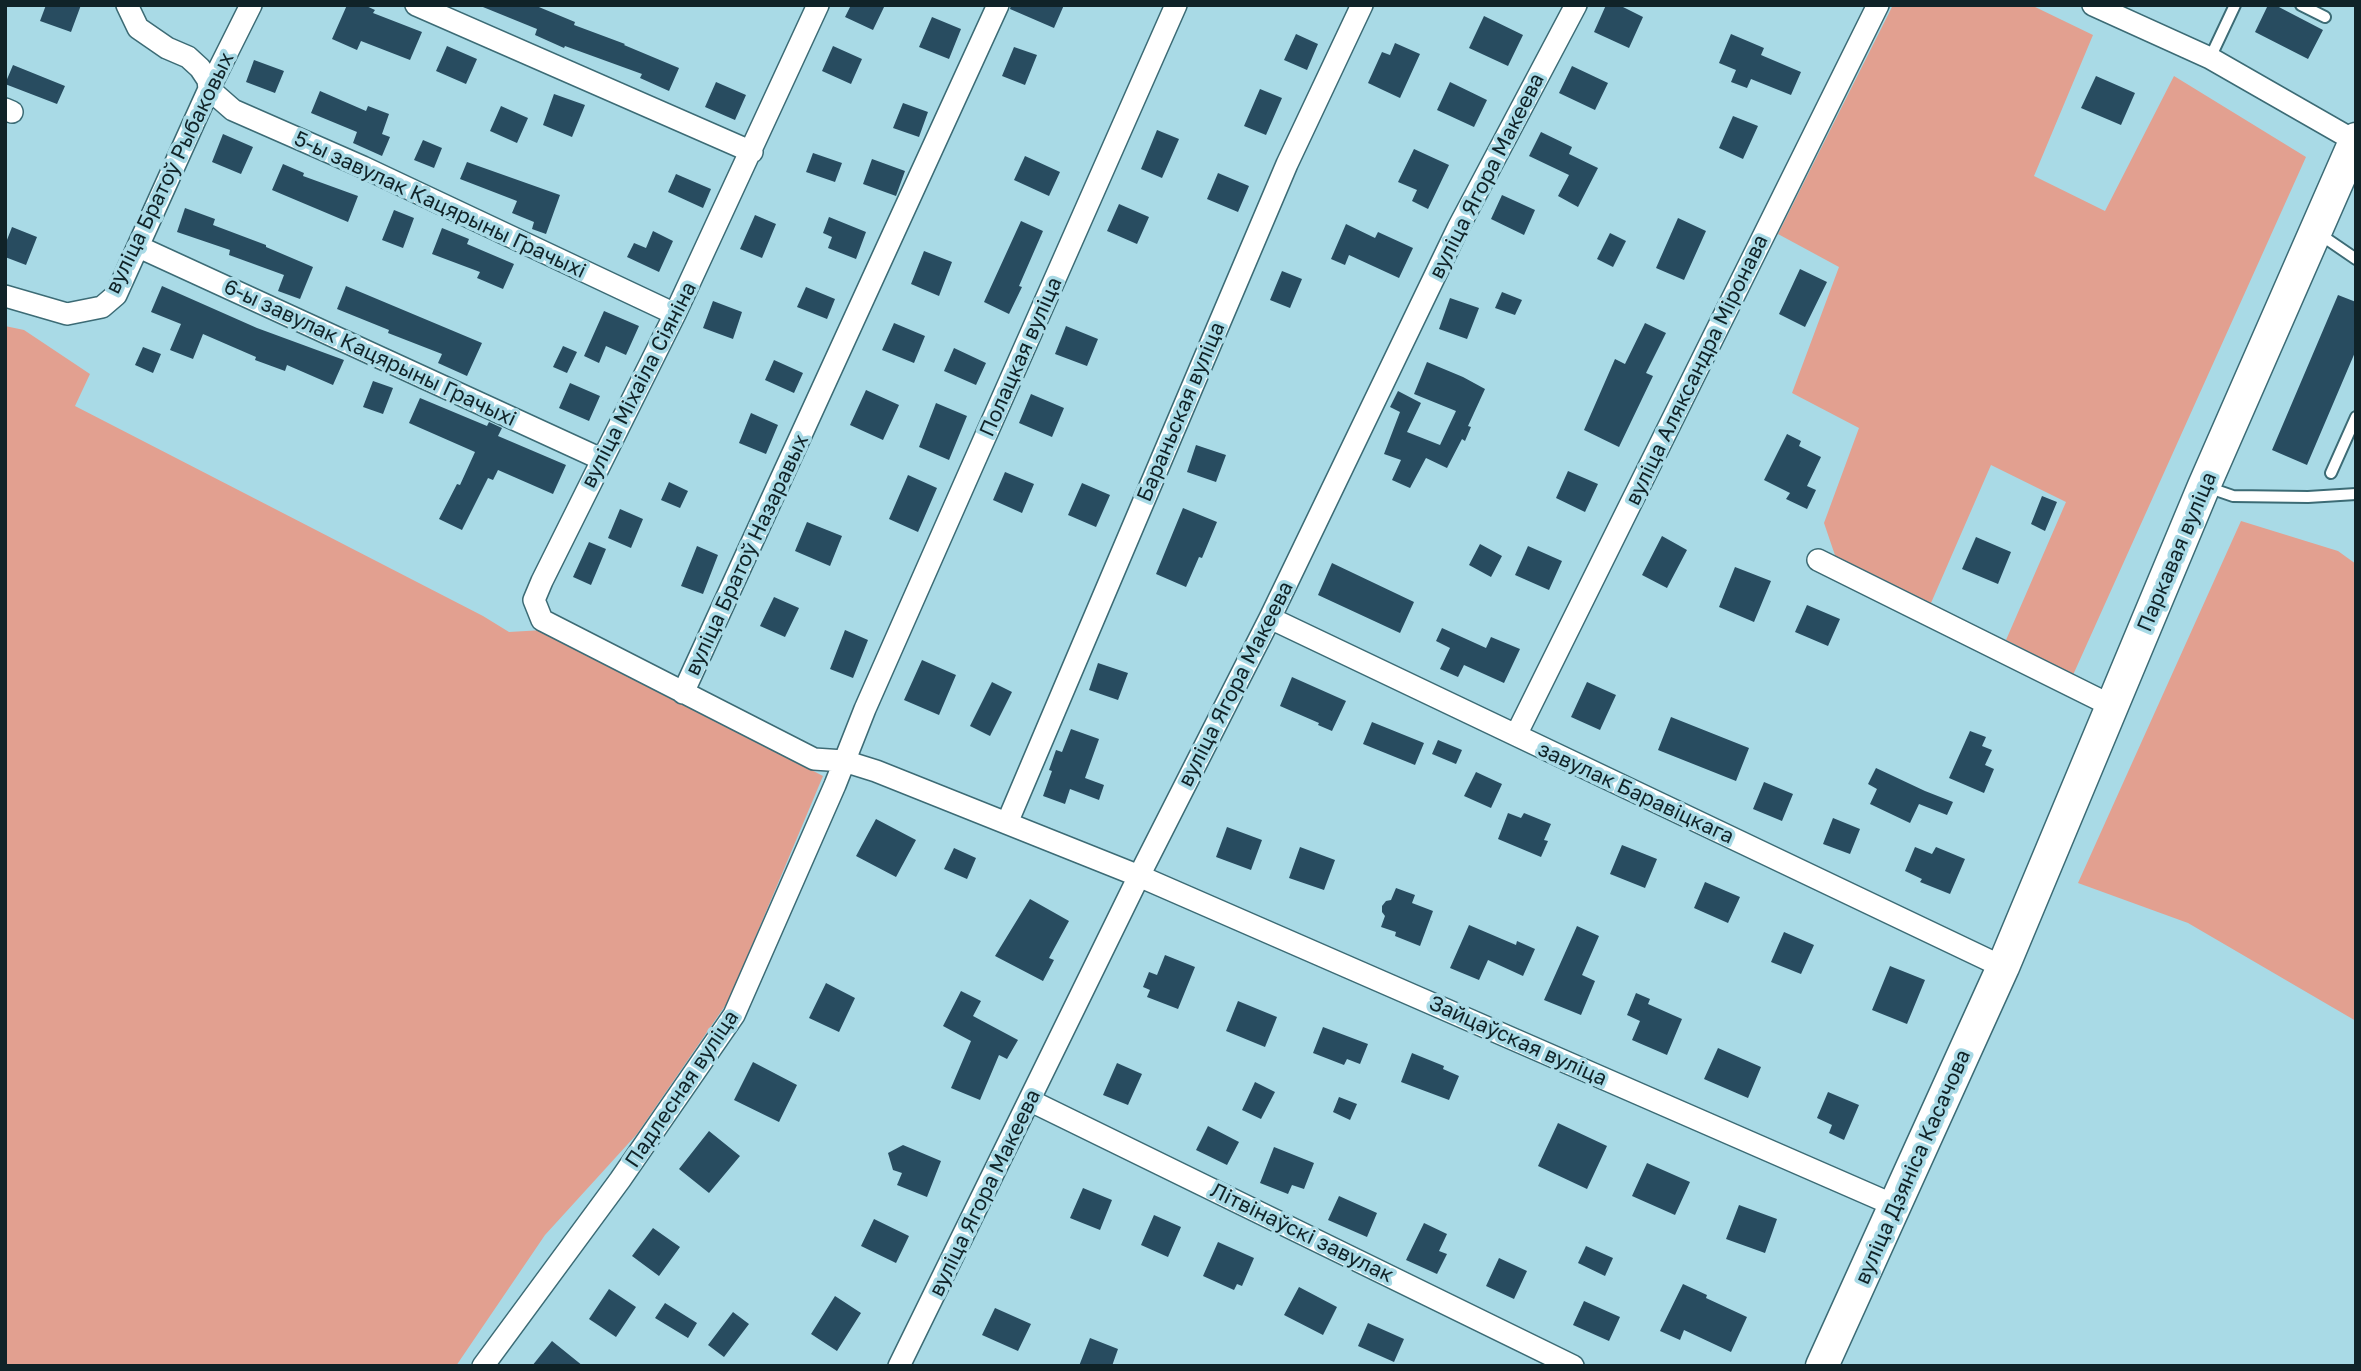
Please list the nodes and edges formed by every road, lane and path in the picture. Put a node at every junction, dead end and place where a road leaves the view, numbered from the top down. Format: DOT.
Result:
graph roads {
  1 [pos="127,5"];
  2 [pos="251,5"];
  3 [pos="415,5"];
  4 [pos="818,5"];
  5 [pos="998,5"];
  6 [pos="1176,5"];
  7 [pos="1362,5"];
  8 [pos="1576,5"];
  9 [pos="1878,5"];
  10 [pos="2093,5"];
  11 [pos="2235,5"];
  12 [pos="2301,5"];
  13 [pos="2325,17"];
  14 [pos="2210,58"];
  15 [pos="209,89"];
  16 [pos="2355,140"];
  17 [pos="752,152"];
  18 [pos="2315,232"];
  19 [pos="139,247"];
  20 [pos="2356,259"];
  21 [pos="5,296"];
  22 [pos="675,314"];
  23 [pos="2356,417"];
  24 [pos="601,459"];
  25 [pos="2331,473"];
  26 [pos="2204,486"];
  27 [pos="2356,494"];
  28 [pos="1818,560"];
  29 [pos="1270,618"];
  30 [pos="683,693"];
  31 [pos="2112,706"];
  32 [pos="865,709"];
  33 [pos="1516,735"];
  34 [pos="844,761"];
  35 [pos="1007,823"];
  36 [pos="1139,876"];
  37 [pos="2003,967"];
  38 [pos="1031,1101"];
  39 [pos="1896,1206"];
  40 [pos="483,1366"];
  41 [pos="899,1366"];
  42 [pos="1573,1366"];
  43 [pos="1822,1366"];
  1 -- 15 [label="street, 5-ы завулак Кацярыны Грачыхі"];
  2 -- 15 [label="street, вуліца Братоў Рыбаковых"];
  3 -- 17 [label="street"];
  4 -- 17 [label="street, вуліца Міхаіла Сіяніна"];
  5 -- 30 [label="street, вуліца Братоў Назаравых"];
  6 -- 32 [label="street, Полацкая вуліца"];
  7 -- 35 [label="street, Бараньская вуліца"];
  8 -- 29 [label="street, вуліца Ягора Макеева"];
  9 -- 33 [label="street, вуліца Аляксандра Міронава"];
  10 -- 14 [label="street"];
  11 -- 14 [label="lane"];
  12 -- 13 [label="lane"];
  14 -- 16 [label="street"];
  15 -- 19 [label="street, вуліца Братоў Рыбаковых"];
  15 -- 22 [label="street, 5-ы завулак Кацярыны Грачыхі"];
  16 -- 18 [label="street, Паркавая вуліца"];
  17 -- 22 [label="street, вуліца Міхаіла Сіяніна"];
  18 -- 20 [label="lane"];
  18 -- 26 [label="street, Паркавая вуліца"];
  19 -- 21 [label="street, вуліца Братоў Рыбаковых"];
  19 -- 24 [label="street, 6-ы завулак Кацярыны Грачыхі"];
  22 -- 24 [label="street, вуліца Міхаіла Сіяніна"];
  23 -- 25 [label="lane"];
  24 -- 30 [label="street, вуліца Міхаіла Сіяніна"];
  26 -- 27 [label="lane"];
  26 -- 31 [label="street, Паркавая вуліца"];
  28 -- 31 [label="street"];
  29 -- 33 [label="street, завулак Баравіцкага"];
  29 -- 36 [label="street, вуліца Ягора Макеева"];
  30 -- 34 [label="street, вуліца Братоў Назаравых"];
  31 -- 37 [label="street, Паркавая вуліца"];
  32 -- 34 [label="street, Падлесная вуліца"];
  33 -- 37 [label="street, завулак Баравіцкага"];
  34 -- 35 [label="street, вуліца Братоў Назаравых"];
  34 -- 40 [label="street, Падлесная вуліца"];
  35 -- 36 [label="street, вуліца Братоў Назаравых"];
  36 -- 38 [label="street, вуліца Ягора Макеева"];
  36 -- 39 [label="street, Зайцаўская вуліца"];
  37 -- 39 [label="street, вуліца Дзяніса Касачова"];
  38 -- 41 [label="street, вуліца Ягора Макеева"];
  38 -- 42 [label="street, Літвінаўскі завулак"];
  39 -- 43 [label="street, вуліца Дзяніса Касачова"];
}
